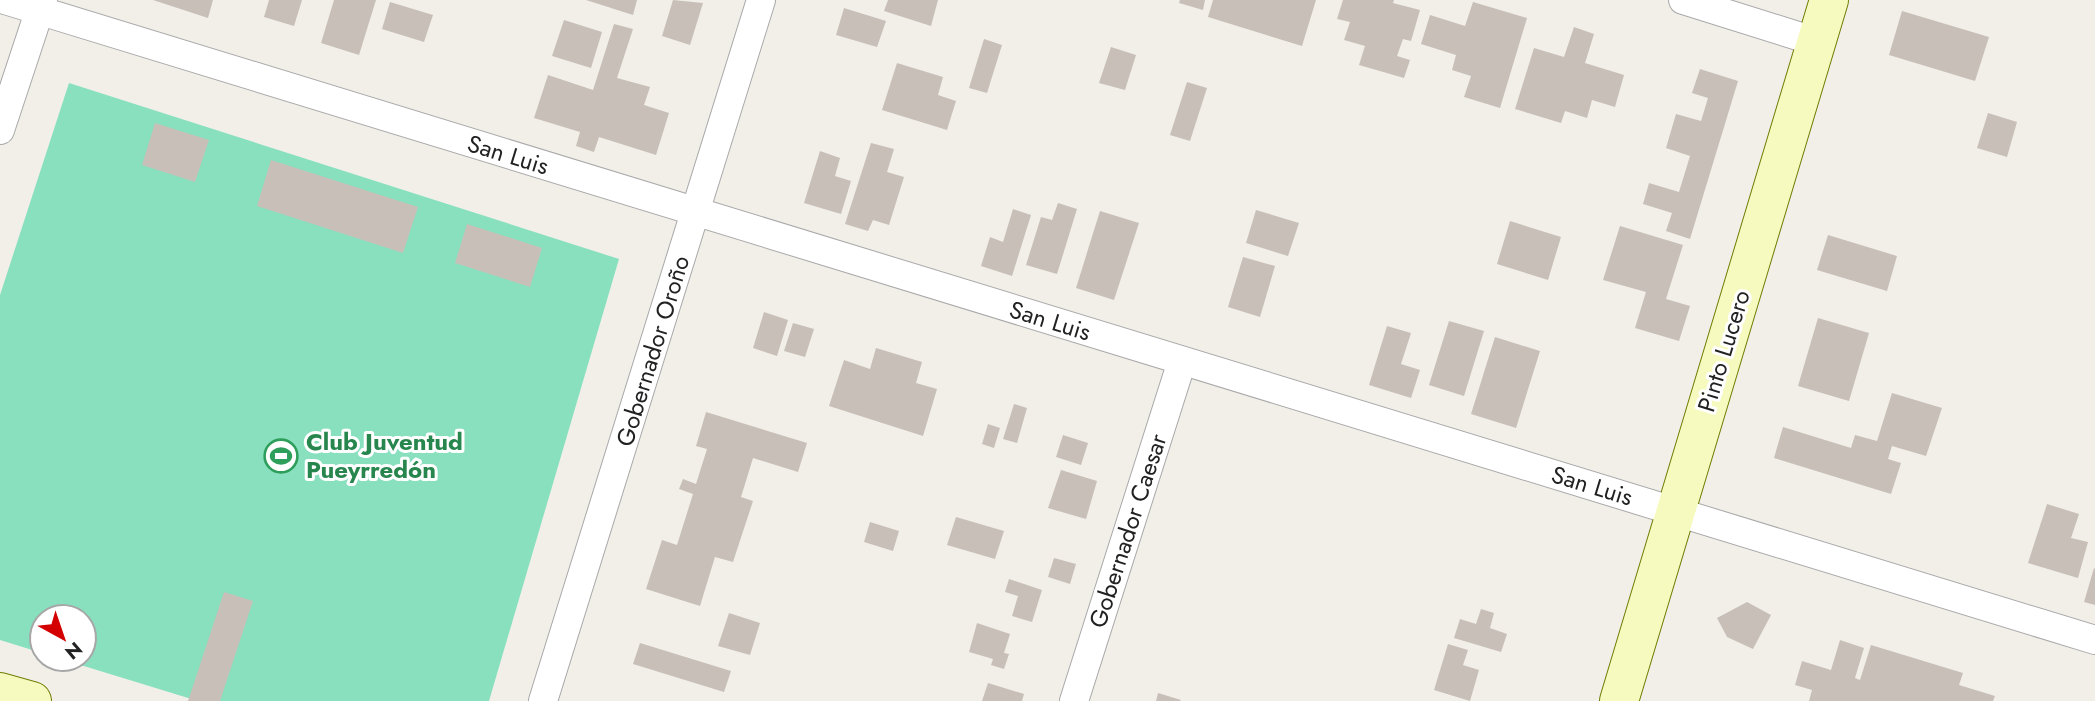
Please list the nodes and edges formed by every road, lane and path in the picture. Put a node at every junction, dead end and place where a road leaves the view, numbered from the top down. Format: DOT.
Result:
graph roads {
  1 [pos="5,0"];
  2 [pos="761,0"];
  3 [pos="1683,0"];
  4 [pos="1829,0"];
  5 [pos="41,5"];
  6 [pos="1817,42"];
  7 [pos="0,130"];
  8 [pos="696,213"];
  9 [pos="1182,361"];
  10 [pos="1676,512"];
  11 [pos="2095,640"];
  12 [pos="0,691"];
  13 [pos="32,701"];
  14 [pos="543,701"];
  15 [pos="1074,701"];
  16 [pos="1619,701"];
  1 -- 5 [label="street, San Luis"];
  2 -- 8 [label="street, Gobernador Oroño"];
  3 -- 6 [label="street"];
  4 -- 6 [label="street, Pinto Lucero"];
  5 -- 7 [label="street"];
  5 -- 8 [label="street, San Luis"];
  6 -- 10 [label="street, Pinto Lucero"];
  8 -- 9 [label="street, San Luis"];
  8 -- 14 [label="street, Gobernador Oroño"];
  9 -- 10 [label="street, San Luis"];
  9 -- 15 [label="street, Gobernador Caesar"];
  10 -- 11 [label="street, San Luis"];
  10 -- 16 [label="street, Pinto Lucero"];
  12 -- 13 [label="street"];
}
